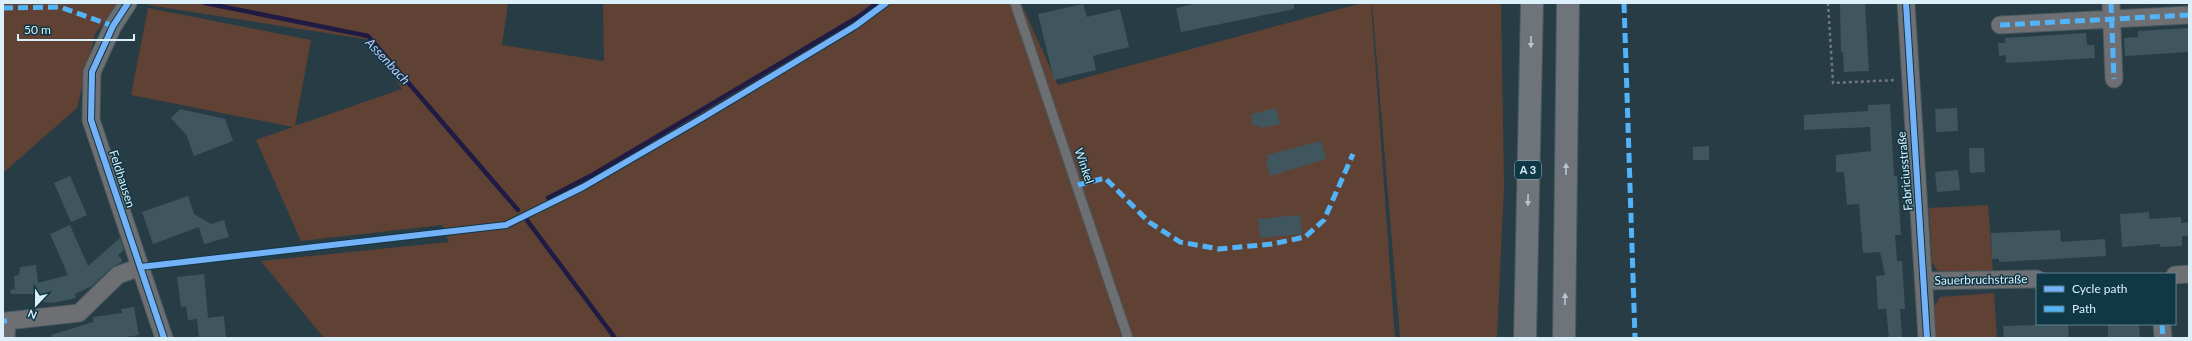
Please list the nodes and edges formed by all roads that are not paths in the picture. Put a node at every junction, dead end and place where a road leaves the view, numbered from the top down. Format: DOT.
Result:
graph roads {
  1 [pos="128,3"];
  2 [pos="1015,3"];
  3 [pos="1532,3"];
  4 [pos="1568,3"];
  5 [pos="1906,3"];
  6 [pos="2111,11"];
  7 [pos="2189,15"];
  8 [pos="2000,25"];
  9 [pos="2114,79"];
  10 [pos="140,267"];
  11 [pos="2189,274"];
  12 [pos="2176,275"];
  13 [pos="2036,279"];
  14 [pos="1925,281"];
  15 [pos="2162,325"];
  16 [pos="6,338"];
  17 [pos="164,338"];
  18 [pos="1128,338"];
  19 [pos="1525,338"];
  20 [pos="1564,338"];
  21 [pos="1927,338"];
  22 [pos="2163,338"];
  1 -- 10 [label="street, Feldhausen"];
  2 -- 18 [label="lane, Winkel"];
  3 -- 19 [label="highway, A 3, one-way"];
  20 -- 4 [label="highway, one-way"];
  5 -- 14 [label="street, Fabriciusstraße"];
  6 -- 7 [label="street"];
  6 -- 8 [label="street"];
  6 -- 9 [label="street"];
  10 -- 16 [label="street"];
  10 -- 17 [label="street, Feldhausen"];
  11 -- 12 [label="street"];
  13 -- 14 [label="street, Sauerbruchstraße"];
  14 -- 21 [label="street, Fabriciusstraße"];
  15 -- 22 [label="street"];
}
